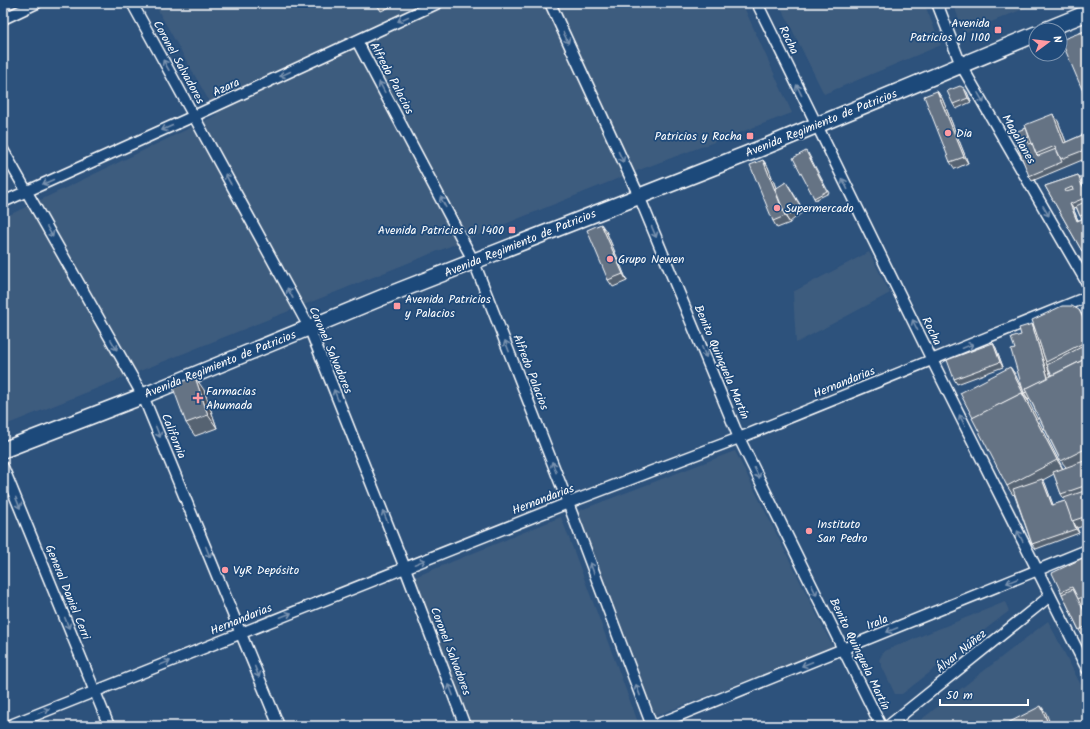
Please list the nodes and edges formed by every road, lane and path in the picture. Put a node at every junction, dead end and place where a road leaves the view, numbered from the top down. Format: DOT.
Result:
graph roads {
  1 [pos="37,3"];
  2 [pos="132,3"];
  3 [pos="438,3"];
  4 [pos="550,3"];
  5 [pos="756,3"];
  6 [pos="937,3"];
  7 [pos="1087,13"];
  8 [pos="3,19"];
  9 [pos="1065,22"];
  10 [pos="1028,37"];
  11 [pos="357,40"];
  12 [pos="961,65"];
  13 [pos="194,116"];
  14 [pos="816,126"];
  15 [pos="3,150"];
  16 [pos="27,191"];
  17 [pos="639,196"];
  18 [pos="3,202"];
  19 [pos="474,262"];
  20 [pos="1087,283"];
  21 [pos="1087,297"];
  22 [pos="309,327"];
  23 [pos="932,360"];
  24 [pos="143,396"];
  25 [pos="739,438"];
  26 [pos="3,450"];
  27 [pos="3,467"];
  28 [pos="568,503"];
  29 [pos="1087,550"];
  30 [pos="405,568"];
  31 [pos="1038,571"];
  32 [pos="1050,596"];
  33 [pos="241,633"];
  34 [pos="844,650"];
  35 [pos="1087,669"];
  36 [pos="95,691"];
  37 [pos="8,726"];
  38 [pos="109,726"];
  39 [pos="279,726"];
  40 [pos="465,726"];
  41 [pos="653,726"];
  42 [pos="881,726"];
  43 [pos="888,726"];
  1 -- 8 [label="street"];
  13 -- 2 [label="street, Coronel Salvadores, one-way"];
  3 -- 11 [label="street, Azara, one-way"];
  4 -- 17 [label="street, Benito Quinquela Martín, one-way"];
  14 -- 5 [label="street, Rocha, one-way"];
  6 -- 12 [label="street, Magallanes"];
  7 -- 9 [label="main road"];
  10 -- 12 [label="main road, Avenida Regimiento de Patricios"];
  11 -- 13 [label="street, Azara, one-way"];
  19 -- 11 [label="street, Alfredo Palacios, one-way"];
  12 -- 14 [label="main road, Avenida Regimiento de Patricios"];
  12 -- 20 [label="street, Magallanes, one-way"];
  13 -- 16 [label="street, Azara, one-way"];
  22 -- 13 [label="street, Coronel Salvadores, one-way"];
  14 -- 17 [label="main road, Avenida Regimiento de Patricios"];
  23 -- 14 [label="street, Rocha, one-way"];
  15 -- 16 [label="street, California"];
  16 -- 18 [label="street, Azara"];
  16 -- 24 [label="street, California, one-way"];
  17 -- 19 [label="main road, Avenida Regimiento de Patricios"];
  17 -- 25 [label="street, Benito Quinquela Martín, one-way"];
  19 -- 22 [label="main road, Avenida Regimiento de Patricios"];
  28 -- 19 [label="street, Alfredo Palacios, one-way"];
  23 -- 21 [label="street, Hernandarias, one-way"];
  22 -- 24 [label="main road, Avenida Regimiento de Patricios"];
  30 -- 22 [label="street, Coronel Salvadores, one-way"];
  23 -- 25 [label="street, Hernandarias"];
  31 -- 23 [label="street, Rocha, one-way"];
  24 -- 26 [label="main road, Avenida Regimiento de Patricios"];
  24 -- 33 [label="street, California, one-way"];
  25 -- 28 [label="street, Hernandarias"];
  25 -- 34 [label="street, Benito Quinquela Martín, one-way"];
  27 -- 36 [label="street, General Daniel Cerri, one-way"];
  30 -- 28 [label="street, Hernandarias, one-way"];
  41 -- 28 [label="street, Alfredo Palacios, one-way"];
  29 -- 31 [label="street, Irala"];
  33 -- 30 [label="street, Hernandarias, one-way"];
  40 -- 30 [label="street, Coronel Salvadores, one-way"];
  31 -- 32 [label="street, Rocha"];
  31 -- 34 [label="street, Irala, one-way"];
  32 -- 35 [label="street, Rocha"];
  32 -- 43 [label="street, Álvar Núñez"];
  36 -- 33 [label="street, Hernandarias, one-way"];
  33 -- 39 [label="street, California, one-way"];
  34 -- 41 [label="street, Irala, one-way"];
  34 -- 42 [label="street, Benito Quinquela Martín"];
  37 -- 36 [label="street, Hernandarias, one-way"];
  36 -- 38 [label="street, General Daniel Cerri"];
}
